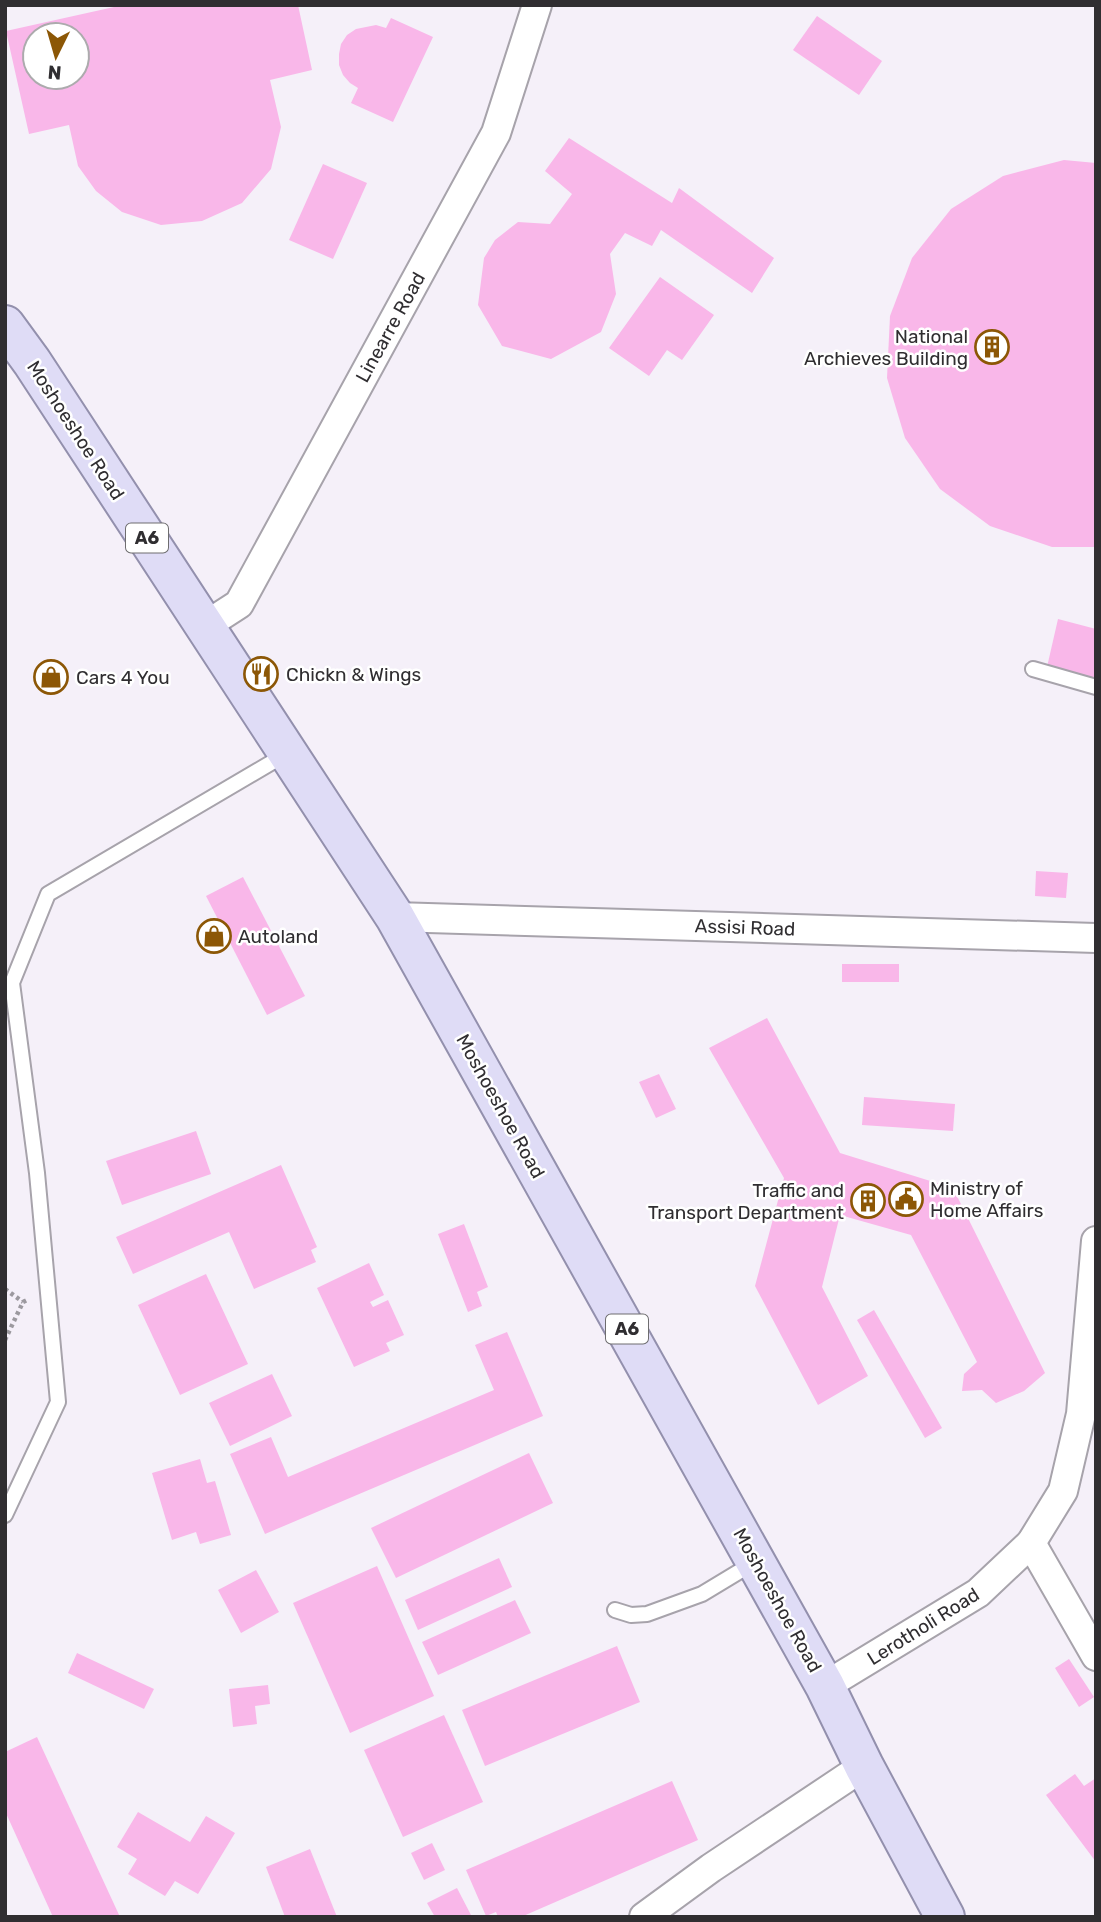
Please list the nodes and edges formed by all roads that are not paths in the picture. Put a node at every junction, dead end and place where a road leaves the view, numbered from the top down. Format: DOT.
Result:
graph roads {
  1 [pos="537,5"];
  2 [pos="7,331"];
  3 [pos="205,626"];
  4 [pos="1033,669"];
  5 [pos="1096,687"];
  6 [pos="287,753"];
  7 [pos="395,917"];
  8 [pos="1096,938"];
  9 [pos="1096,1241"];
  10 [pos="5,1515"];
  11 [pos="1031,1543"];
  12 [pos="756,1562"];
  13 [pos="615,1610"];
  14 [pos="1096,1656"];
  15 [pos="825,1686"];
  16 [pos="864,1766"];
  17 [pos="644,1917"];
  18 [pos="945,1917"];
  1 -- 3 [label="street, Linearre Road"];
  2 -- 3 [label="main road, Moshoeshoe Road / A6"];
  3 -- 6 [label="main road, Moshoeshoe Road / A6"];
  4 -- 5 [label="lane"];
  6 -- 7 [label="main road, Moshoeshoe Road / A6"];
  6 -- 10 [label="lane"];
  7 -- 8 [label="street, Assisi Road"];
  7 -- 12 [label="main road, Moshoeshoe Road / A6"];
  9 -- 11 [label="street, Lerotholi Road"];
  11 -- 14 [label="street"];
  11 -- 15 [label="street, Lerotholi Road"];
  12 -- 13 [label="lane"];
  12 -- 15 [label="main road, Moshoeshoe Road / A6"];
  15 -- 16 [label="main road, Moshoeshoe Road / A6"];
  16 -- 17 [label="street"];
  16 -- 18 [label="main road, Moshoeshoe Road / A6"];
}
